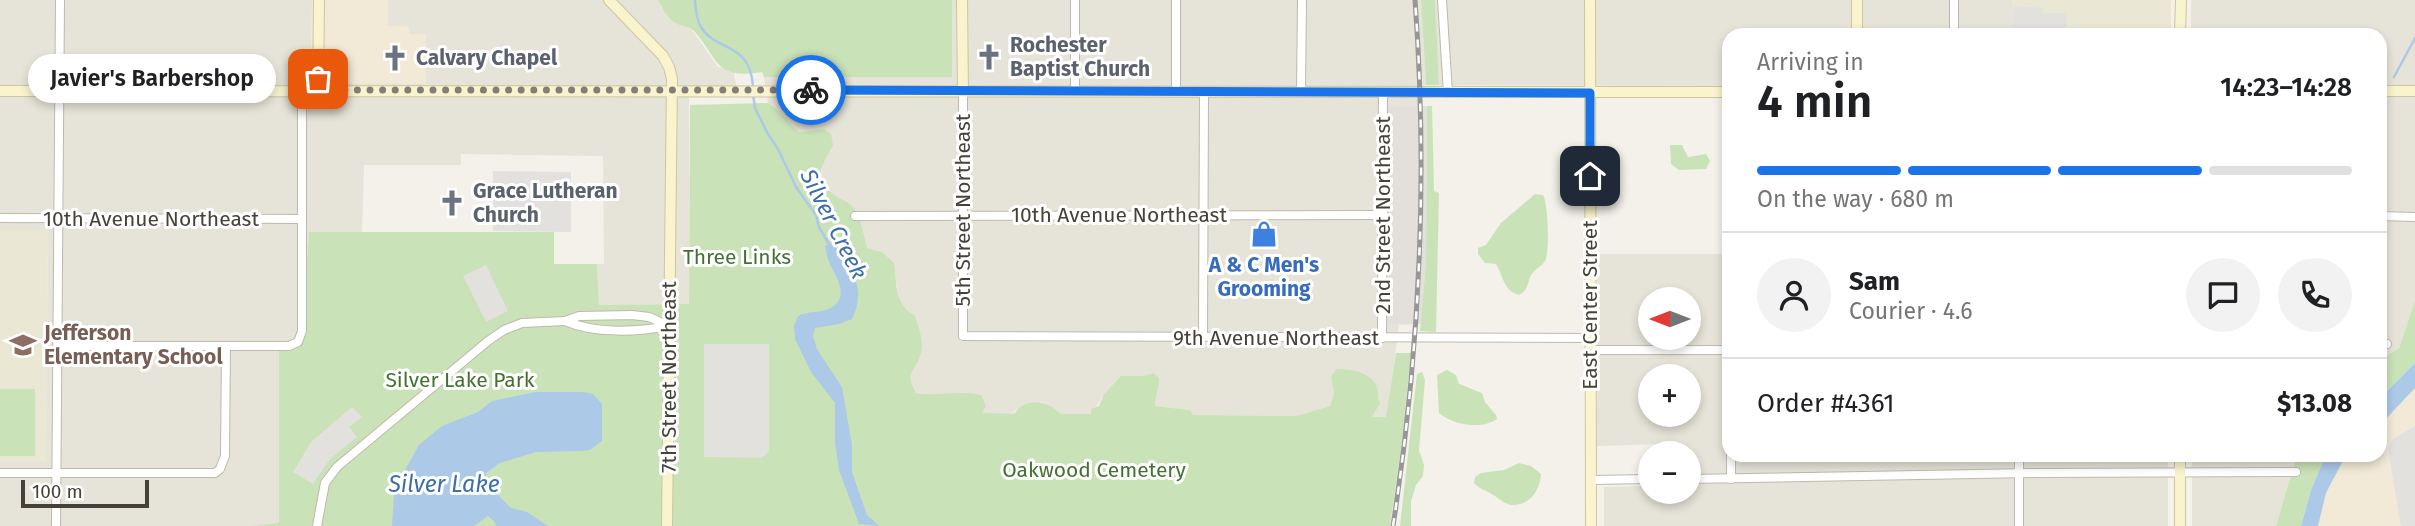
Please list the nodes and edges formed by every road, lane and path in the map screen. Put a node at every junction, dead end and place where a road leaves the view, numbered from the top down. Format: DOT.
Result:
graph roads {
  1 [pos="61,0"];
  2 [pos="318,0"];
  3 [pos="609,0"];
  4 [pos="962,0"];
  5 [pos="1076,0"];
  6 [pos="1176,0"];
  7 [pos="1301,0"];
  8 [pos="1442,0"];
  9 [pos="1590,0"];
  10 [pos="1857,0"];
  11 [pos="1954,0"];
  12 [pos="2181,0"];
  13 [pos="1857,28"];
  14 [pos="1954,28"];
  15 [pos="2180,28"];
  16 [pos="302,90"];
  17 [pos="318,90"];
  18 [pos="672,90"];
  19 [pos="1175,90"];
  20 [pos="0,91"];
  21 [pos="60,91"];
  22 [pos="1075,91"];
  23 [pos="1204,91"];
  24 [pos="1301,91"];
  25 [pos="2387,91"];
  26 [pos="2415,91"];
  27 [pos="962,92"];
  28 [pos="1383,92"];
  29 [pos="1722,92"];
  30 [pos="1448,93"];
  31 [pos="1590,93"];
  32 [pos="1204,214"];
  33 [pos="962,215"];
  34 [pos="1384,215"];
  35 [pos="855,216"];
  36 [pos="2387,216"];
  37 [pos="2415,216"];
  38 [pos="0,218"];
  39 [pos="60,218"];
  40 [pos="302,219"];
  41 [pos="565,321"];
  42 [pos="669,326"];
  43 [pos="962,336"];
  44 [pos="1203,337"];
  45 [pos="1382,338"];
  46 [pos="1589,338"];
  47 [pos="58,346"];
  48 [pos="226,346"];
  49 [pos="1590,350"];
  50 [pos="1722,350"];
  51 [pos="1731,462"];
  52 [pos="2019,462"];
  53 [pos="2180,462"];
  54 [pos="2296,472"];
  55 [pos="0,473"];
  56 [pos="56,473"];
  57 [pos="2019,473"];
  58 [pos="2180,473"];
  59 [pos="1638,479"];
  60 [pos="1701,479"];
  61 [pos="1731,479"];
  62 [pos="1591,480"];
  63 [pos="56,526"];
  64 [pos="317,526"];
  65 [pos="667,526"];
  66 [pos="1591,526"];
  67 [pos="2019,526"];
  68 [pos="2180,526"];
  1 -- 21 [label="street"];
  2 -- 17 [label="main road"];
  3 -- 18 [label="main road, 7th Street Northeast"];
  4 -- 27 [label="main road, 5th Street Northeast"];
  5 -- 22 [label="street"];
  6 -- 19 [label="street"];
  7 -- 24 [label="street"];
  8 -- 30 [label="street"];
  9 -- 31 [label="main road, East Center Street"];
  10 -- 13 [label="main road"];
  11 -- 14 [label="street"];
  12 -- 15 [label="main road"];
  16 -- 17 [label="main road"];
  16 -- 21 [label="main road"];
  16 -- 40 [label="street"];
  17 -- 18 [label="main road"];
  18 -- 27 [label="main road"];
  18 -- 42 [label="main road, 7th Street Northeast"];
  19 -- 22 [label="main road"];
  19 -- 23 [label="main road"];
  20 -- 21 [label="main road"];
  21 -- 39 [label="street"];
  22 -- 27 [label="main road"];
  23 -- 24 [label="main road"];
  23 -- 32 [label="street"];
  24 -- 28 [label="main road"];
  25 -- 26 [label="main road"];
  27 -- 33 [label="street, 5th Street Northeast"];
  28 -- 30 [label="main road"];
  28 -- 34 [label="street, 2nd Street Northeast"];
  29 -- 31 [label="main road"];
  30 -- 31 [label="main road"];
  31 -- 46 [label="main road, East Center Street"];
  32 -- 33 [label="street, 10th Avenue Northeast"];
  32 -- 34 [label="street, 10th Avenue Northeast"];
  32 -- 44 [label="street"];
  33 -- 35 [label="street, 10th Avenue Northeast"];
  33 -- 43 [label="street, 5th Street Northeast"];
  34 -- 45 [label="street, 2nd Street Northeast"];
  36 -- 37 [label="street"];
  38 -- 39 [label="street, 10th Avenue Northeast"];
  39 -- 40 [label="street, 10th Avenue Northeast"];
  39 -- 47 [label="street"];
  40 -- 48 [label="street"];
  41 -- 42 [label="street"];
  41 -- 42 [label="street"];
  41 -- 64 [label="street"];
  42 -- 65 [label="main road, 7th Street Northeast"];
  43 -- 44 [label="street, 9th Avenue Northeast"];
  44 -- 45 [label="street, 9th Avenue Northeast"];
  45 -- 46 [label="street, 9th Avenue Northeast"];
  46 -- 49 [label="main road, East Center Street"];
  47 -- 48 [label="street"];
  47 -- 56 [label="street"];
  48 -- 56 [label="street"];
  49 -- 50 [label="street"];
  49 -- 62 [label="main road, East Center Street"];
  51 -- 61 [label="street"];
  52 -- 57 [label="street"];
  53 -- 58 [label="main road"];
  54 -- 58 [label="street"];
  55 -- 56 [label="street"];
  56 -- 63 [label="street"];
  57 -- 58 [label="street"];
  57 -- 61 [label="street"];
  57 -- 67 [label="street"];
  58 -- 68 [label="main road"];
  59 -- 62 [label="street"];
  60 -- 61 [label="street"];
  62 -- 66 [label="main road, East Center Street"];
}
